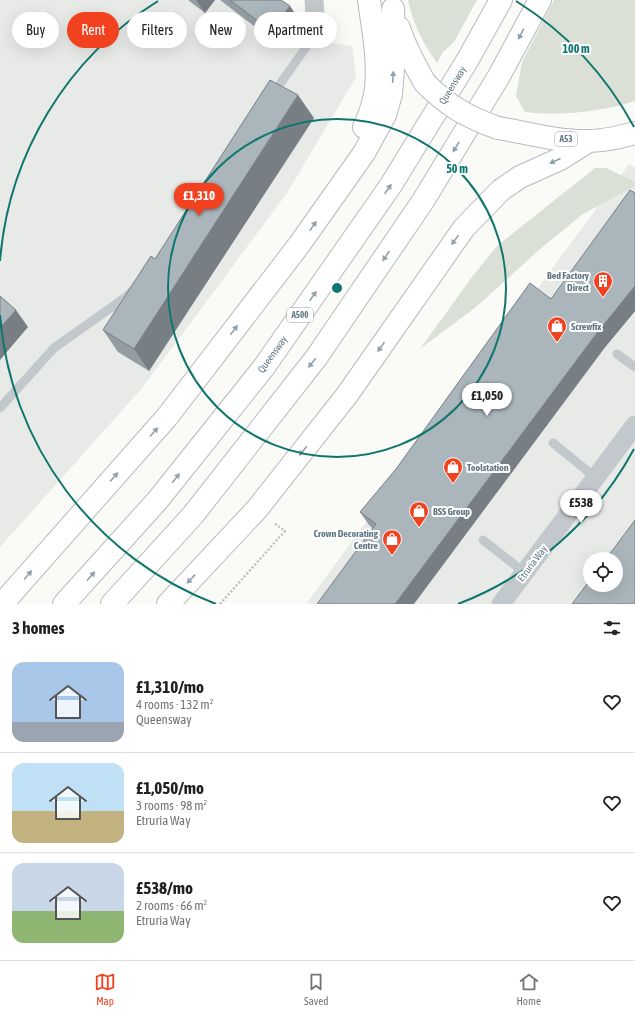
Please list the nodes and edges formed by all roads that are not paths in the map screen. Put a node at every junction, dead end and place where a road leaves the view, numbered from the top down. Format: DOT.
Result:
graph roads {
  1 [pos="314,0"];
  2 [pos="369,0"];
  3 [pos="501,0"];
  4 [pos="540,0"];
  5 [pos="393,4"];
  6 [pos="315,12"];
  7 [pos="305,48"];
  8 [pos="267,102"];
  9 [pos="378,111"];
  10 [pos="635,133"];
  11 [pos="599,140"];
  12 [pos="635,146"];
  13 [pos="136,287"];
  14 [pos="617,354"];
  15 [pos="635,368"];
  16 [pos="0,408"];
  17 [pos="635,424"];
  18 [pos="553,443"];
  19 [pos="596,478"];
  20 [pos="483,540"];
  21 [pos="525,573"];
  22 [pos="2,604"];
  23 [pos="64,604"];
  24 [pos="112,604"];
  25 [pos="168,604"];
  26 [pos="501,604"];
  1 -- 6 [label="street"];
  2 -- 9 [label="highway"];
  23 -- 3 [label="highway, Queensway / A500, one-way"];
  4 -- 24 [label="highway, one-way"];
  9 -- 5 [label="highway, one-way"];
  5 -- 11 [label="highway, A53, bridge"];
  7 -- 8 [label="lane"];
  22 -- 9 [label="highway, one-way"];
  10 -- 11 [label="highway, A53"];
  11 -- 12 [label="street"];
  11 -- 25 [label="highway, one-way"];
  13 -- 16 [label="lane"];
  14 -- 15 [label="lane"];
  17 -- 19 [label="street, Etruria Way"];
  18 -- 19 [label="lane"];
  19 -- 21 [label="street, Etruria Way"];
  20 -- 21 [label="lane"];
  21 -- 26 [label="street, Etruria Way"];
}
